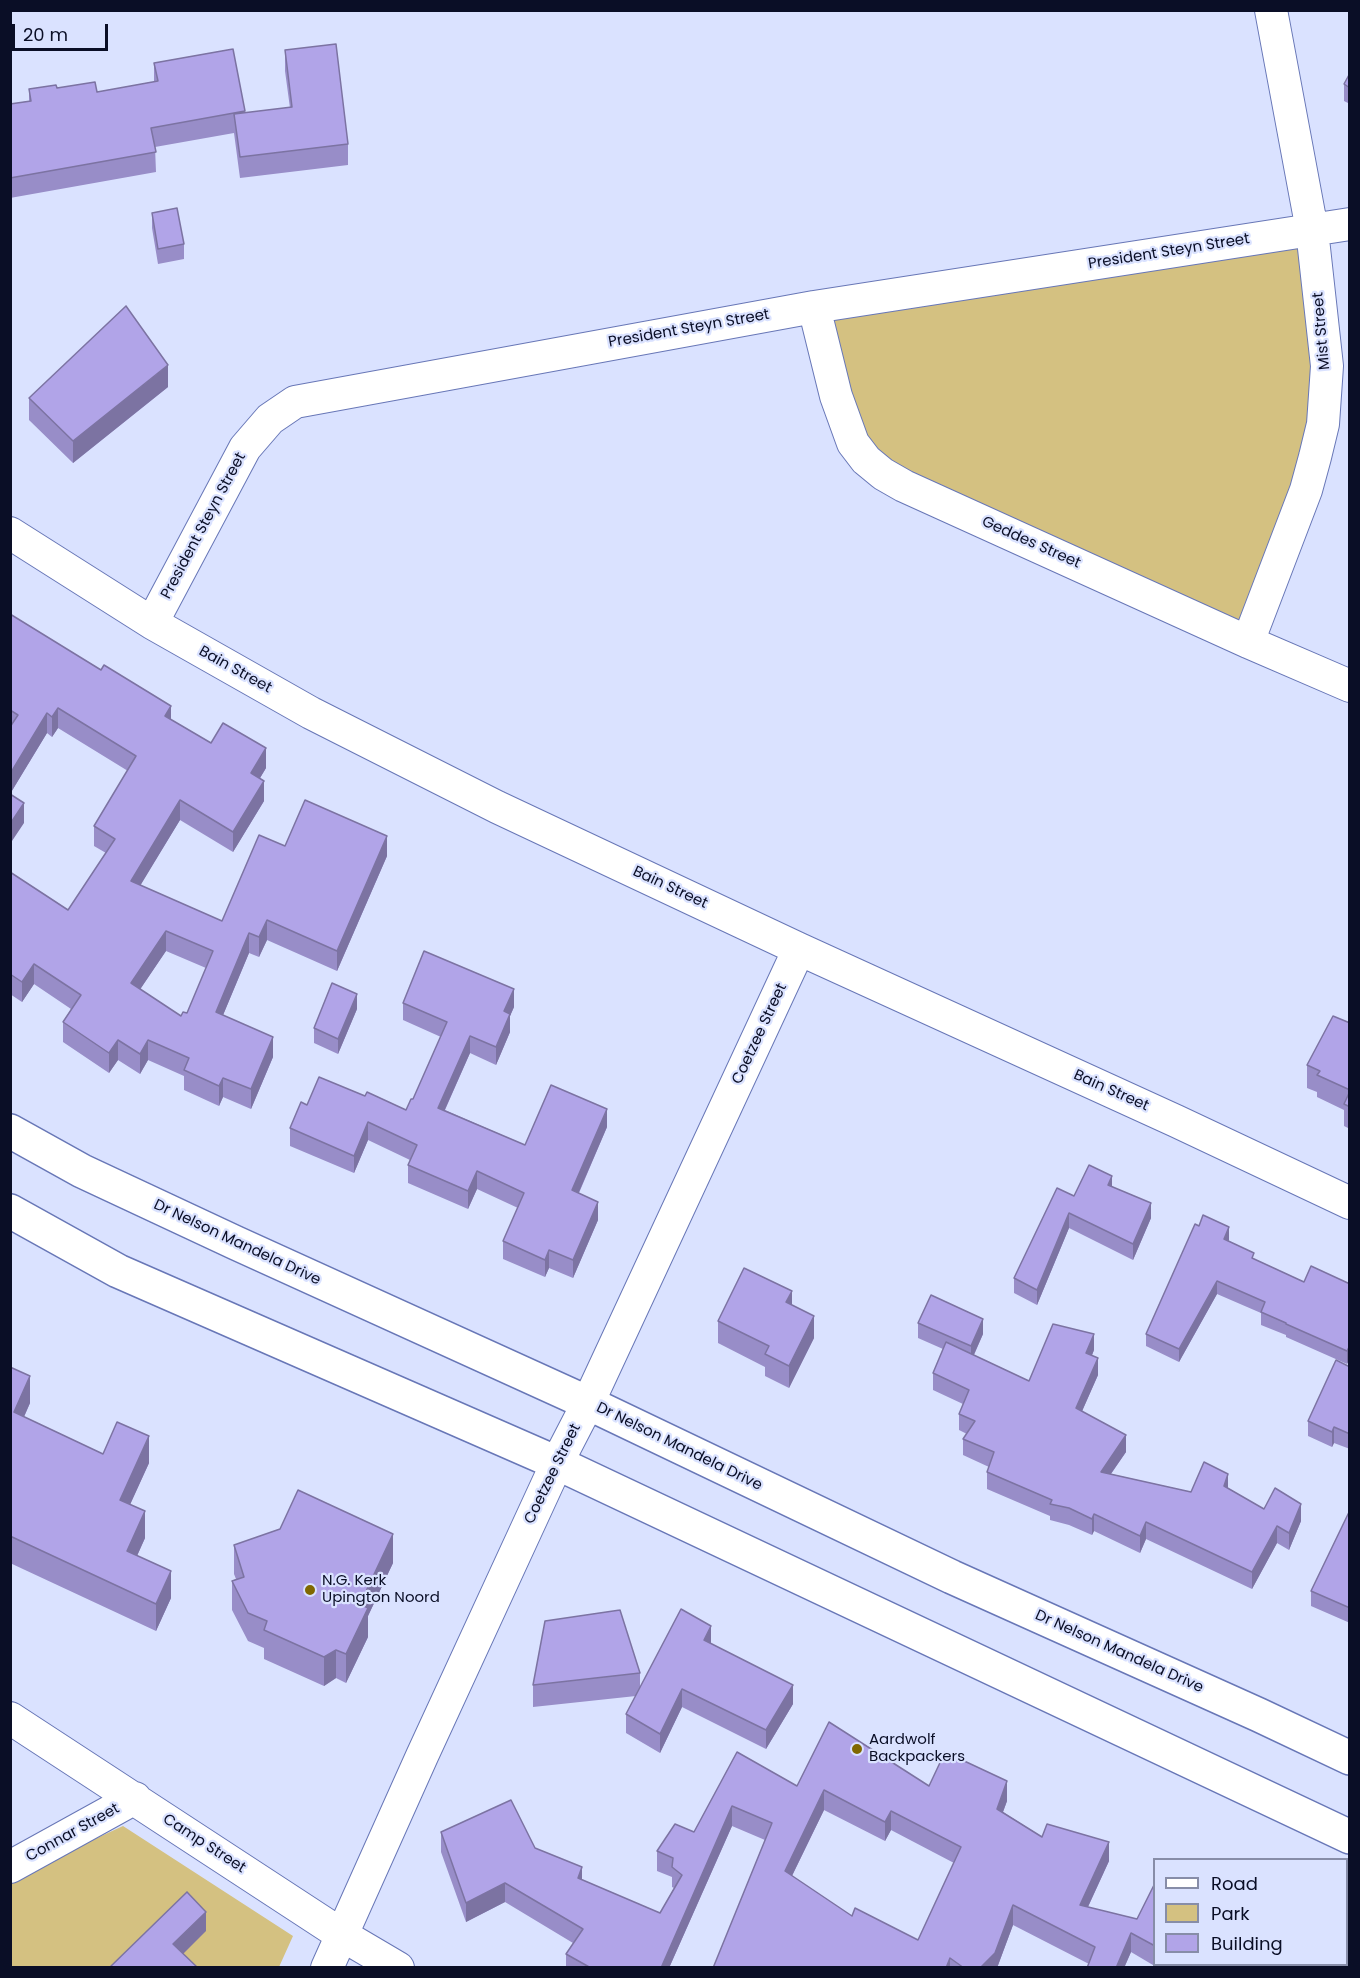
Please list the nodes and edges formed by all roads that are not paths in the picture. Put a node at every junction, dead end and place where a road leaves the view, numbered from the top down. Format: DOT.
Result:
graph roads {
  1 [pos="1271,10"];
  2 [pos="1350,224"];
  3 [pos="1312,230"];
  4 [pos="814,307"];
  5 [pos="10,533"];
  6 [pos="152,623"];
  7 [pos="1248,642"];
  8 [pos="1350,686"];
  9 [pos="799,949"];
  10 [pos="10,1131"];
  11 [pos="1350,1203"];
  12 [pos="10,1211"];
  13 [pos="588,1403"];
  14 [pos="557,1463"];
  15 [pos="10,1718"];
  16 [pos="1350,1758"];
  17 [pos="135,1798"];
  18 [pos="1350,1837"];
  19 [pos="10,1867"];
  20 [pos="342,1935"];
  21 [pos="327,1968"];
  22 [pos="398,1968"];
  1 -- 3 [label="street, Mist Street"];
  2 -- 3 [label="street, President Steyn Street"];
  3 -- 4 [label="street, President Steyn Street"];
  3 -- 7 [label="street, Mist Street"];
  4 -- 6 [label="street, President Steyn Street"];
  4 -- 7 [label="street, Geddes Street"];
  5 -- 6 [label="street, Bain Street"];
  6 -- 9 [label="street, Bain Street"];
  7 -- 8 [label="street, Geddes Street"];
  9 -- 11 [label="street, Bain Street"];
  9 -- 13 [label="street, Coetzee Street"];
  10 -- 13 [label="street, Dr Nelson Mandela Drive"];
  12 -- 14 [label="street"];
  13 -- 14 [label="street, Coetzee Street"];
  13 -- 16 [label="street, Dr Nelson Mandela Drive"];
  14 -- 18 [label="street"];
  14 -- 20 [label="street, Coetzee Street"];
  15 -- 17 [label="street, Camp Street"];
  17 -- 19 [label="street, Connar Street"];
  17 -- 20 [label="street, Camp Street"];
  20 -- 21 [label="street, Coetzee Street"];
  20 -- 22 [label="street, Camp Street"];
}
